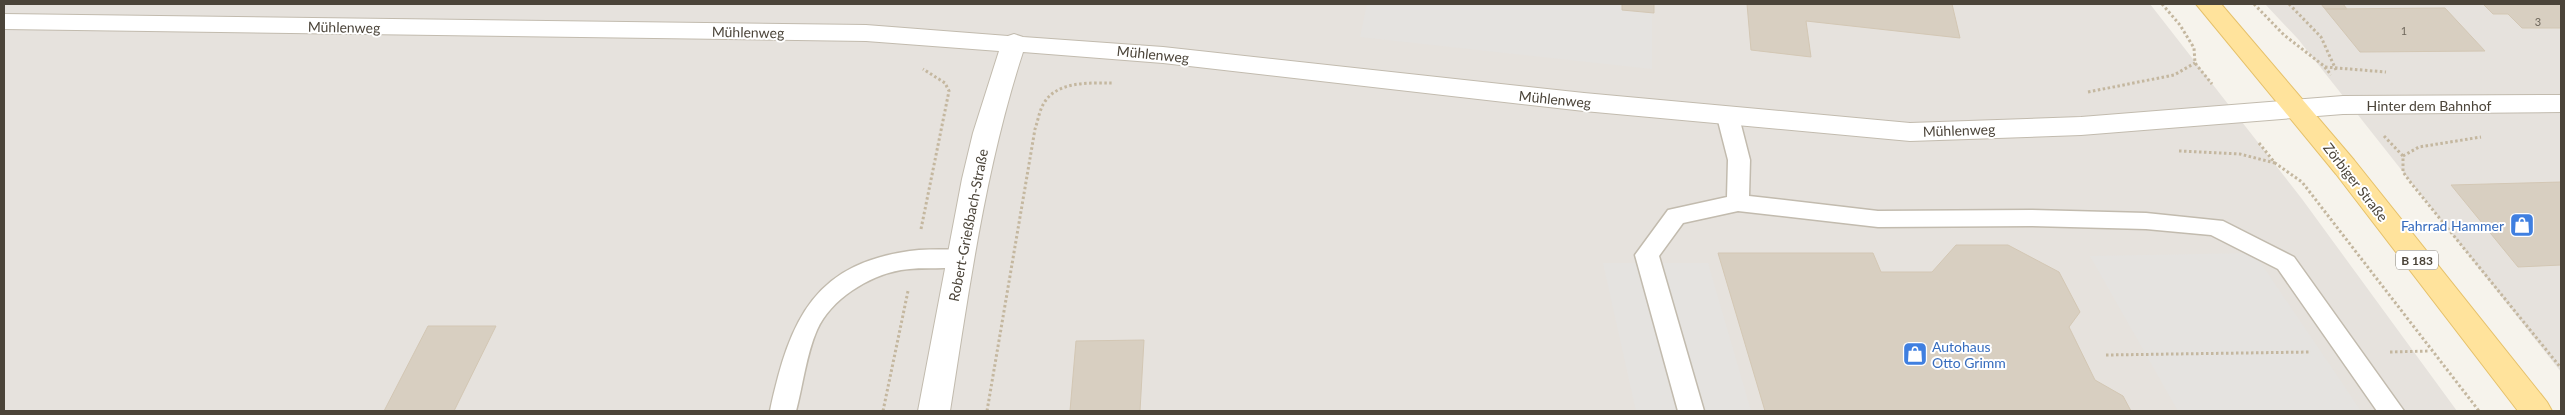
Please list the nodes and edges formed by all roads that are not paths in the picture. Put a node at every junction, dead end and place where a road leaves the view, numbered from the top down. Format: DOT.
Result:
graph roads {
  1 [pos="2208,4"];
  2 [pos="4,21"];
  3 [pos="1014,42"];
  4 [pos="2561,104"];
  5 [pos="2298,109"];
  6 [pos="1728,117"];
  7 [pos="1738,203"];
  8 [pos="961,258"];
  9 [pos="783,411"];
  10 [pos="934,411"];
  11 [pos="1691,411"];
  12 [pos="2391,411"];
  13 [pos="2536,411"];
  1 -- 5 [label="main road, Zörbiger Straße / B 183"];
  2 -- 3 [label="street, Mühlenweg"];
  3 -- 6 [label="street, Mühlenweg"];
  3 -- 8 [label="street, Robert-Grießbach-Straße"];
  4 -- 5 [label="street, Hinter dem Bahnhof"];
  5 -- 6 [label="street, Mühlenweg"];
  5 -- 13 [label="main road, Zörbiger Straße / B 183"];
  6 -- 7 [label="lane"];
  7 -- 11 [label="lane"];
  7 -- 12 [label="lane"];
  8 -- 9 [label="lane"];
  8 -- 10 [label="street, Robert-Grießbach-Straße"];
}
